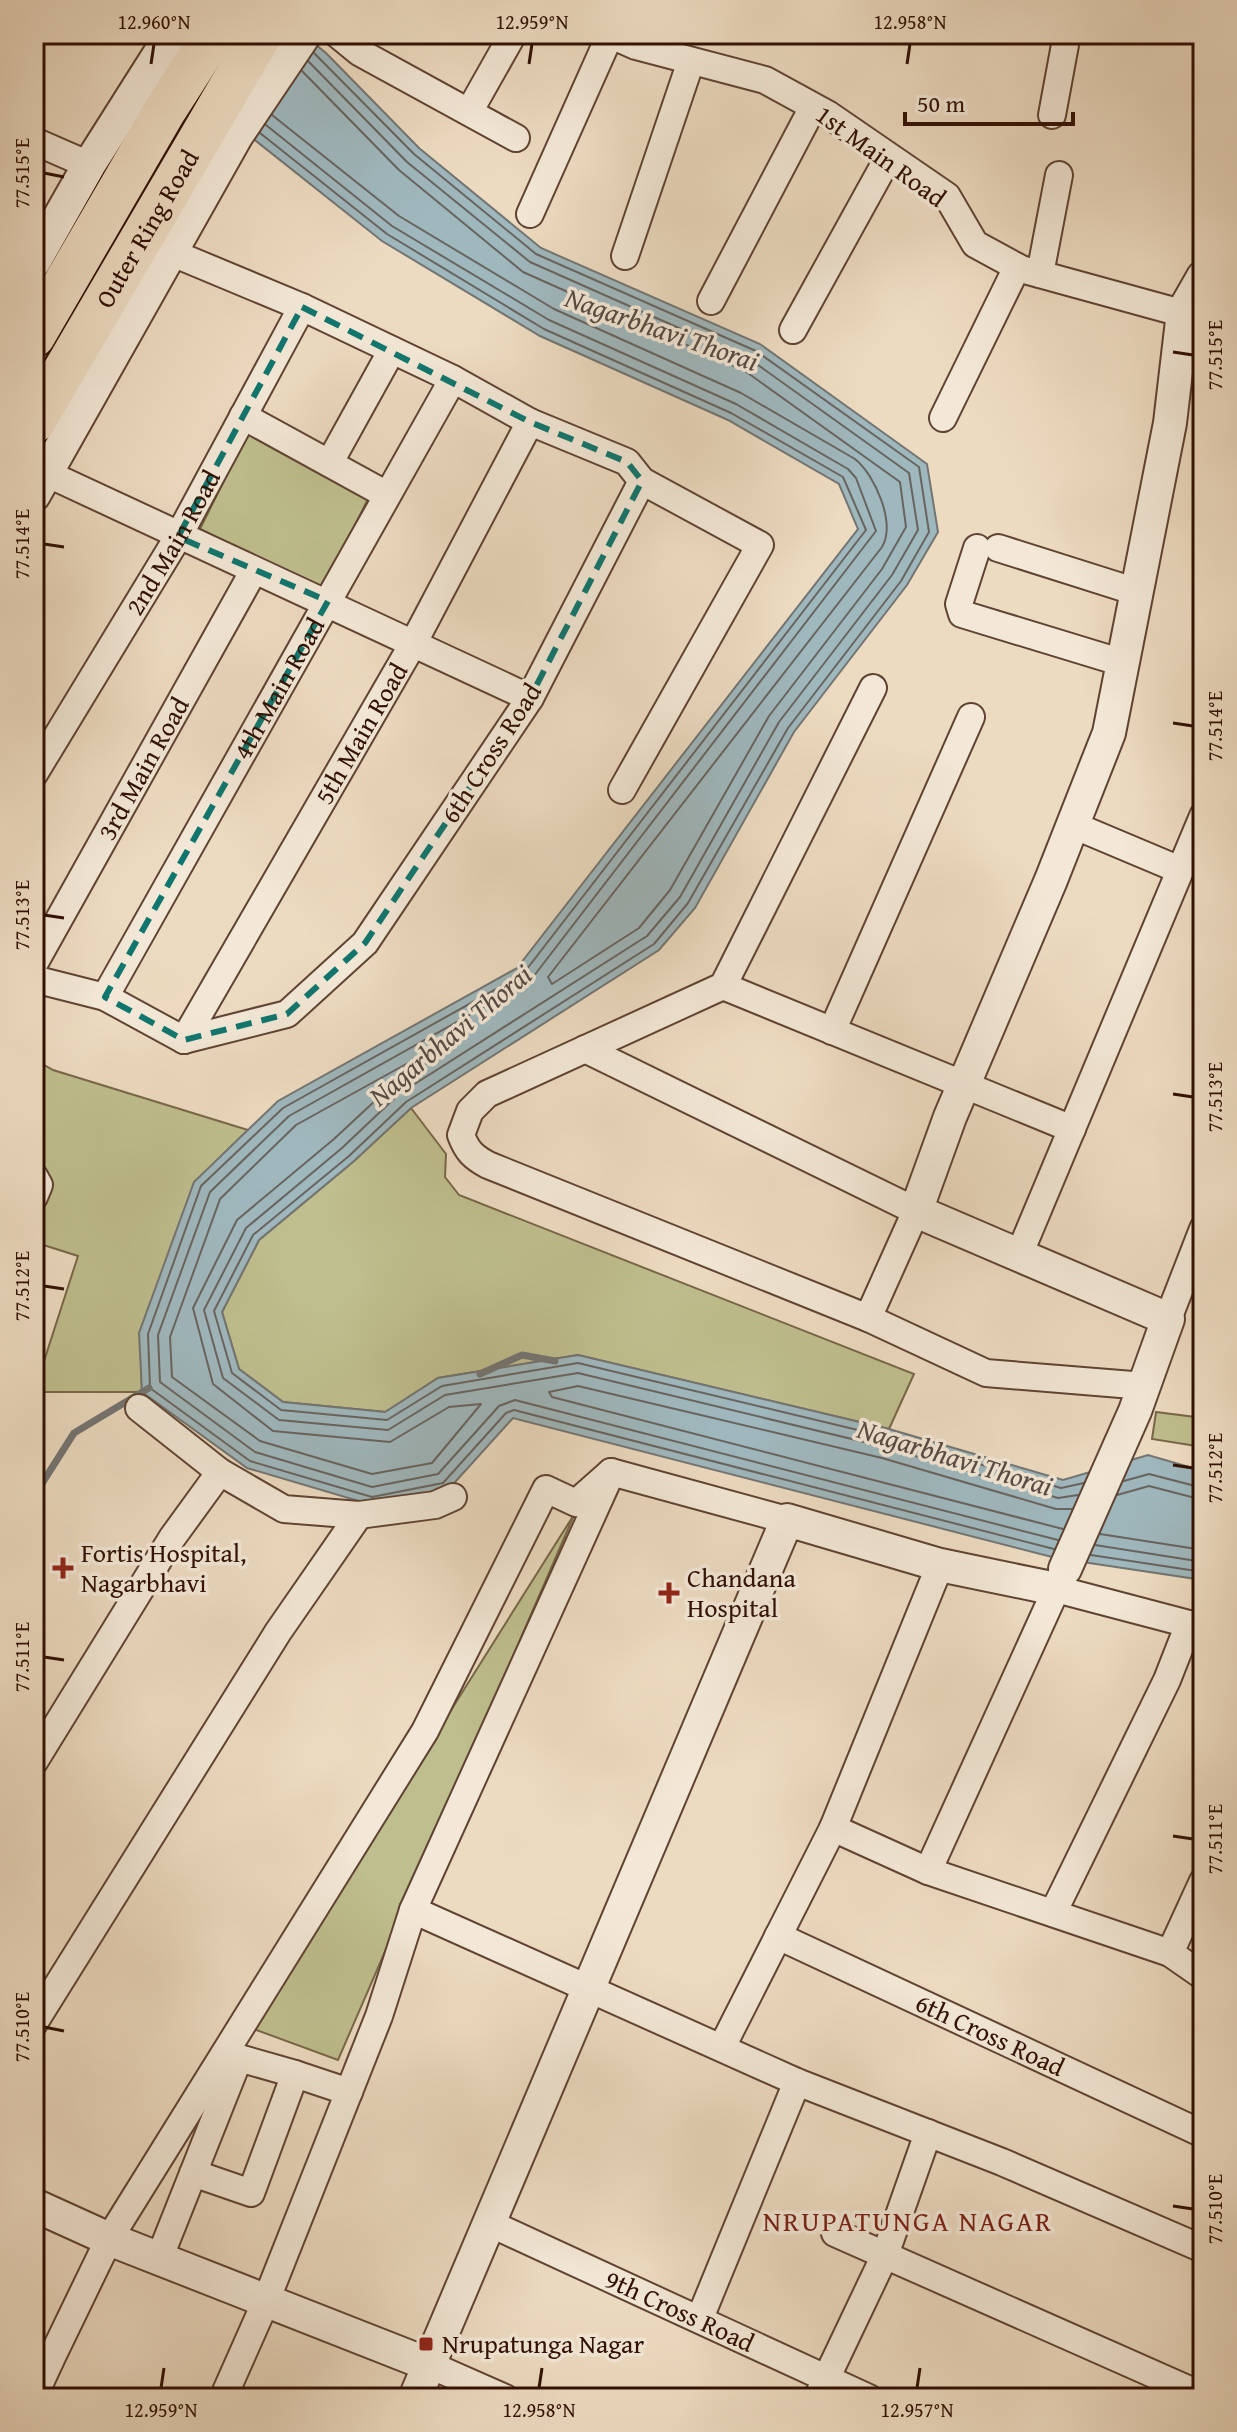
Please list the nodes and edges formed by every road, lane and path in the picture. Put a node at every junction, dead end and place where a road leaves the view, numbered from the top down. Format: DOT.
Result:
graph roads {
  1 [pos="214,34"];
  2 [pos="261,34"];
  3 [pos="305,34"];
  4 [pos="337,34"];
  5 [pos="513,34"];
  6 [pos="610,34"];
  7 [pos="1067,34"];
  8 [pos="639,40"];
  9 [pos="173,54"];
  10 [pos="691,61"];
  11 [pos="813,107"];
  12 [pos="469,112"];
  13 [pos="1052,115"];
  14 [pos="224,126"];
  15 [pos="516,138"];
  16 [pos="34,141"];
  17 [pos="888,158"];
  18 [pos="89,165"];
  19 [pos="1059,175"];
  20 [pos="530,214"];
  21 [pos="39,243"];
  22 [pos="170,252"];
  23 [pos="625,256"];
  24 [pos="1028,270"];
  25 [pos="1203,277"];
  26 [pos="711,301"];
  27 [pos="302,307"];
  28 [pos="1193,315"];
  29 [pos="793,330"];
  30 [pos="34,336"];
  31 [pos="392,350"];
  32 [pos="453,379"];
  33 [pos="243,416"];
  34 [pos="943,418"];
  35 [pos="34,422"];
  36 [pos="530,422"];
  37 [pos="330,462"];
  38 [pos="642,481"];
  39 [pos="40,484"];
  40 [pos="387,495"];
  41 [pos="178,537"];
  42 [pos="253,572"];
  43 [pos="1137,592"];
  44 [pos="328,601"];
  45 [pos="414,642"];
  46 [pos="1123,663"];
  47 [pos="873,688"];
  48 [pos="530,698"];
  49 [pos="971,717"];
  50 [pos="34,774"];
  51 [pos="622,790"];
  52 [pos="1203,816"];
  53 [pos="1073,825"];
  54 [pos="1180,870"];
  55 [pos="34,964"];
  56 [pos="34,979"];
  57 [pos="723,986"];
  58 [pos="105,997"];
  59 [pos="832,1031"];
  60 [pos="184,1040"];
  61 [pos="585,1049"];
  62 [pos="964,1085"];
  63 [pos="1072,1129"];
  64 [pos="916,1211"];
  65 [pos="1203,1229"];
  66 [pos="1019,1255"];
  67 [pos="868,1318"];
  68 [pos="1168,1319"];
  69 [pos="1140,1399"];
  70 [pos="139,1408"];
  71 [pos="220,1472"];
  72 [pos="611,1472"];
  73 [pos="453,1497"];
  74 [pos="359,1515"];
  75 [pos="787,1520"];
  76 [pos="940,1565"];
  77 [pos="1061,1579"];
  78 [pos="1196,1626"];
  79 [pos="34,1762"];
  80 [pos="833,1828"];
  81 [pos="928,1871"];
  82 [pos="1203,1881"];
  83 [pos="413,1910"];
  84 [pos="1053,1913"];
  85 [pos="778,1936"];
  86 [pos="1170,1953"];
  87 [pos="1203,1976"];
  88 [pos="588,1990"];
  89 [pos="34,2023"];
  90 [pos="722,2047"];
  91 [pos="295,2074"];
  92 [pos="797,2082"];
  93 [pos="349,2092"];
  94 [pos="928,2133"];
  95 [pos="1203,2134"];
  96 [pos="193,2173"];
  97 [pos="34,2205"];
  98 [pos="489,2223"];
  99 [pos="835,2233"];
  100 [pos="109,2239"];
  101 [pos="1203,2249"];
  102 [pos="885,2255"];
  103 [pos="159,2259"];
  104 [pos="266,2301"];
  105 [pos="700,2318"];
  106 [pos="42,2358"];
  107 [pos="430,2365"];
  108 [pos="821,2388"];
  109 [pos="34,2396"];
  110 [pos="1203,2396"];
  111 [pos="223,2398"];
  112 [pos="415,2398"];
  113 [pos="505,2398"];
  114 [pos="869,2398"];
  1 -- 9 [label="highway, Outer Ring Road"];
  2 -- 14 [label="highway, Outer Ring Road"];
  3 -- 14 [label="street"];
  4 -- 12 [label="street"];
  5 -- 12 [label="street"];
  6 -- 8 [label="street, 1st Main Road"];
  6 -- 20 [label="street"];
  7 -- 13 [label="street"];
  8 -- 10 [label="street, 1st Main Road"];
  9 -- 18 [label="street"];
  9 -- 30 [label="highway, Outer Ring Road"];
  10 -- 11 [label="street, 1st Main Road"];
  10 -- 23 [label="street"];
  11 -- 17 [label="street, 1st Main Road"];
  11 -- 26 [label="street"];
  12 -- 15 [label="street"];
  14 -- 22 [label="street"];
  14 -- 35 [label="highway, Outer Ring Road"];
  16 -- 18 [label="street"];
  17 -- 24 [label="street, 1st Main Road"];
  17 -- 29 [label="street"];
  18 -- 21 [label="street"];
  19 -- 24 [label="street"];
  22 -- 27 [label="street"];
  22 -- 39 [label="street"];
  24 -- 28 [label="street, 1st Main Road"];
  24 -- 34 [label="street"];
  25 -- 28 [label="street"];
  27 -- 31 [label="street"];
  27 -- 33 [label="street, 2nd Main Road"];
  28 -- 43 [label="street"];
  31 -- 32 [label="street"];
  31 -- 37 [label="street"];
  32 -- 36 [label="street"];
  32 -- 40 [label="street, 4th Main Road"];
  33 -- 37 [label="street"];
  33 -- 41 [label="street, 2nd Main Road"];
  36 -- 38 [label="street"];
  36 -- 45 [label="street, 5th Main Road"];
  37 -- 40 [label="street"];
  38 -- 48 [label="street, 6th Cross Road"];
  38 -- 51 [label="street"];
  39 -- 41 [label="street"];
  40 -- 44 [label="street, 4th Main Road"];
  41 -- 42 [label="street"];
  41 -- 50 [label="street, 2nd Main Road"];
  42 -- 44 [label="street"];
  42 -- 55 [label="street, 3rd Main Road"];
  43 -- 46 [label="street"];
  43 -- 46 [label="street"];
  44 -- 45 [label="street"];
  44 -- 58 [label="street, 4th Main Road"];
  45 -- 48 [label="street"];
  45 -- 60 [label="street, 5th Main Road"];
  46 -- 53 [label="street"];
  47 -- 57 [label="street"];
  48 -- 60 [label="street, 6th Cross Road"];
  49 -- 59 [label="street"];
  52 -- 54 [label="street"];
  53 -- 54 [label="street"];
  53 -- 62 [label="street"];
  54 -- 63 [label="street"];
  56 -- 58 [label="street"];
  57 -- 59 [label="street"];
  57 -- 61 [label="street"];
  58 -- 60 [label="street"];
  59 -- 62 [label="street"];
  61 -- 64 [label="street"];
  61 -- 67 [label="street"];
  62 -- 63 [label="street"];
  62 -- 64 [label="street"];
  63 -- 66 [label="street"];
  64 -- 66 [label="street"];
  64 -- 67 [label="street"];
  65 -- 68 [label="street"];
  66 -- 68 [label="street"];
  67 -- 69 [label="street"];
  68 -- 69 [label="street"];
  69 -- 77 [label="street"];
  70 -- 71 [label="street"];
  71 -- 74 [label="street"];
  71 -- 79 [label="street"];
  72 -- 75 [label="street"];
  72 -- 83 [label="street"];
  72 -- 100 [label="street"];
  73 -- 74 [label="street"];
  74 -- 89 [label="street"];
  75 -- 76 [label="street"];
  75 -- 88 [label="street"];
  76 -- 77 [label="street"];
  76 -- 80 [label="street"];
  77 -- 78 [label="street"];
  77 -- 81 [label="street"];
  78 -- 84 [label="street"];
  80 -- 81 [label="street"];
  80 -- 85 [label="street"];
  81 -- 84 [label="street"];
  82 -- 86 [label="street"];
  83 -- 88 [label="street"];
  83 -- 93 [label="street"];
  84 -- 86 [label="street"];
  85 -- 90 [label="street"];
  85 -- 95 [label="street, 6th Cross Road"];
  86 -- 87 [label="street"];
  88 -- 90 [label="street"];
  88 -- 98 [label="street"];
  90 -- 92 [label="street"];
  91 -- 93 [label="street"];
  91 -- 96 [label="street"];
  91 -- 96 [label="street"];
  92 -- 94 [label="street"];
  92 -- 105 [label="street"];
  93 -- 104 [label="street"];
  94 -- 101 [label="street"];
  94 -- 102 [label="street"];
  96 -- 103 [label="street"];
  97 -- 100 [label="street"];
  98 -- 105 [label="street, 9th Cross Road"];
  98 -- 107 [label="street"];
  99 -- 102 [label="street"];
  100 -- 103 [label="street"];
  100 -- 106 [label="street"];
  102 -- 108 [label="street"];
  102 -- 110 [label="street"];
  103 -- 104 [label="street"];
  104 -- 107 [label="street"];
  104 -- 111 [label="street"];
  105 -- 108 [label="street, 9th Cross Road"];
  106 -- 109 [label="street"];
  107 -- 112 [label="street"];
  107 -- 113 [label="street"];
  108 -- 114 [label="street, 9th Cross Road"];
}
